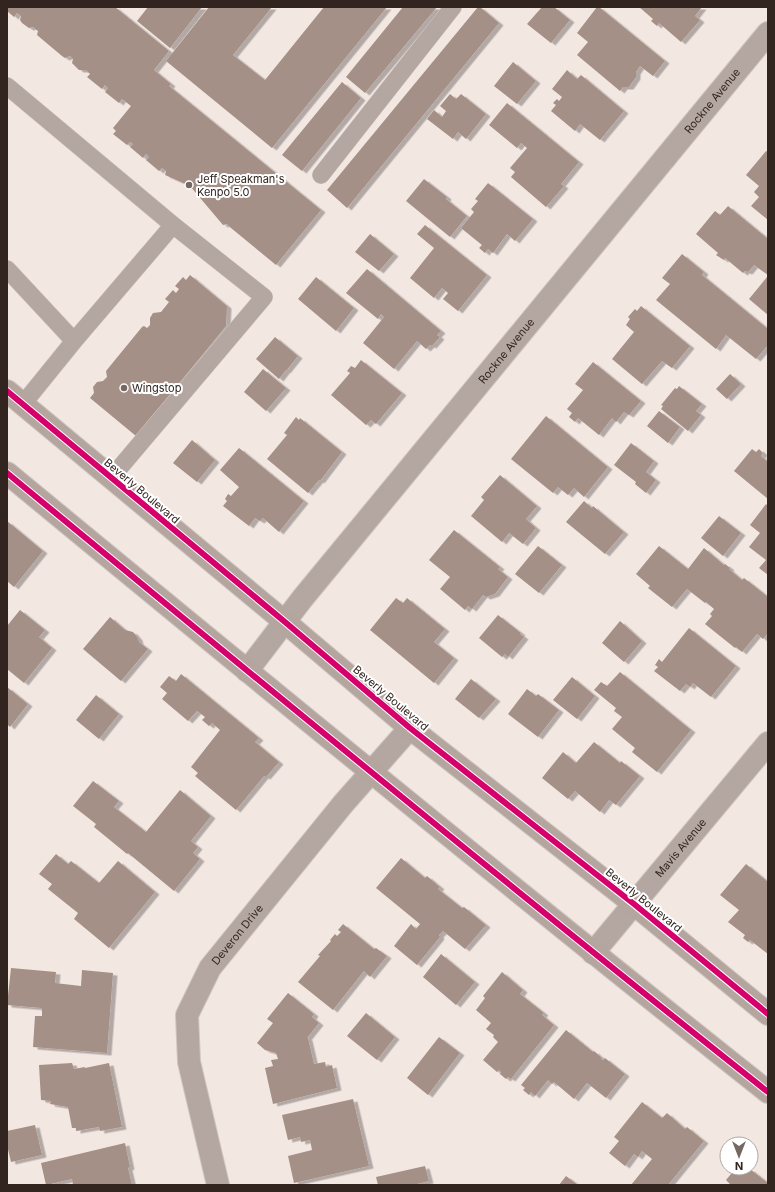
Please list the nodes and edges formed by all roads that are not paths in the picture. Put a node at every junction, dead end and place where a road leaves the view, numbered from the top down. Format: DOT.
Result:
graph roads {
  1 [pos="453,7"];
  2 [pos="768,33"];
  3 [pos="7,86"];
  4 [pos="321,175"];
  5 [pos="173,225"];
  6 [pos="7,269"];
  7 [pos="74,341"];
  8 [pos="15,398"];
  9 [pos="7,473"];
  10 [pos="112,478"];
  11 [pos="285,622"];
  12 [pos="247,671"];
  13 [pos="410,728"];
  14 [pos="768,743"];
  15 [pos="371,772"];
  16 [pos="634,904"];
  17 [pos="593,953"];
  18 [pos="768,1014"];
  19 [pos="768,1092"];
  20 [pos="218,1185"];
  1 -- 4 [label="lane"];
  2 -- 11 [label="street, Rockne Avenue"];
  3 -- 5 [label="lane"];
  5 -- 7 [label="lane"];
  5 -- 10 [label="lane"];
  6 -- 7 [label="lane"];
  7 -- 8 [label="lane"];
  8 -- 10 [label="main road, Beverly Boulevard"];
  9 -- 12 [label="main road"];
  10 -- 11 [label="main road, Beverly Boulevard"];
  11 -- 12 [label="street, Rockne Avenue"];
  11 -- 13 [label="main road, Beverly Boulevard"];
  12 -- 15 [label="main road"];
  13 -- 15 [label="street, Deveron Drive"];
  13 -- 16 [label="main road, Beverly Boulevard"];
  14 -- 16 [label="street, Mavis Avenue"];
  15 -- 17 [label="main road"];
  15 -- 20 [label="street, Deveron Drive"];
  16 -- 17 [label="street, Mavis Avenue"];
  16 -- 18 [label="main road, Beverly Boulevard"];
  17 -- 19 [label="main road"];
}
